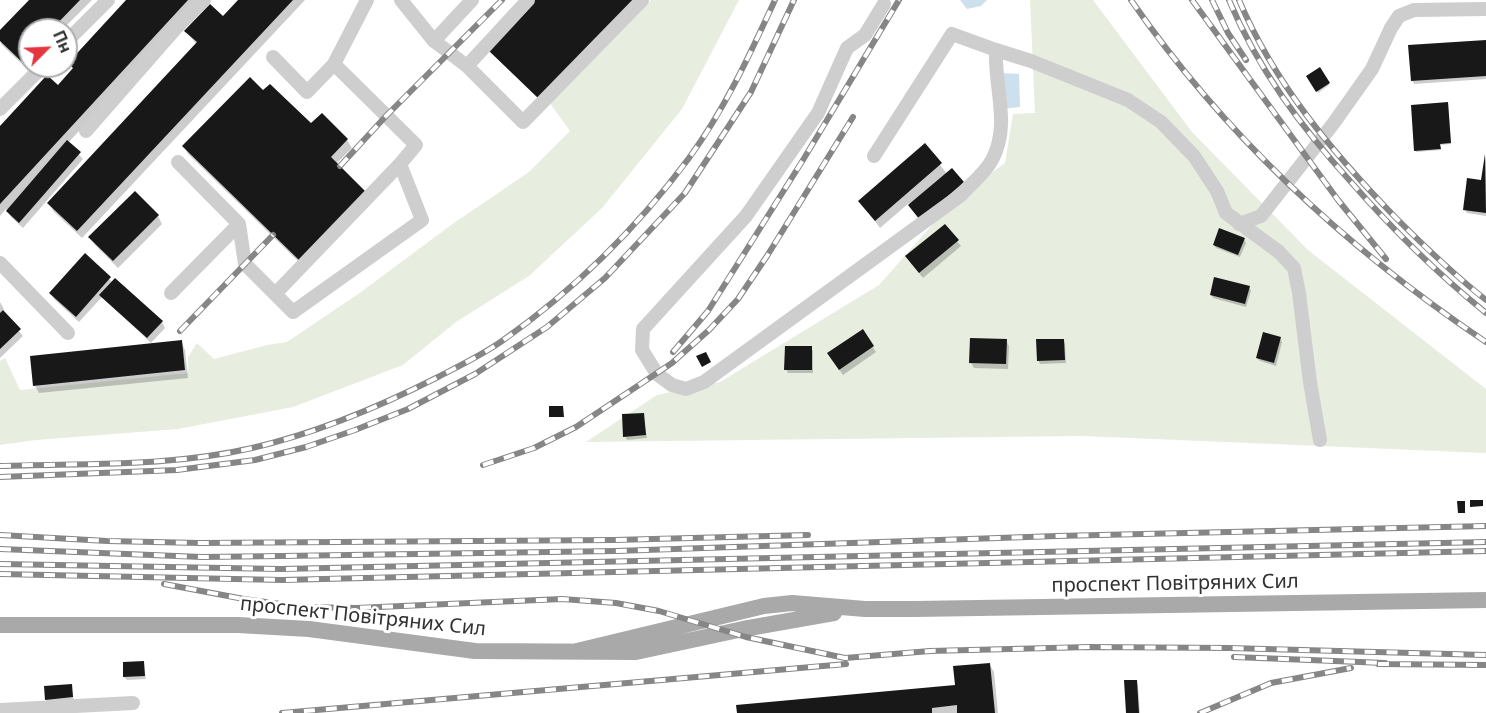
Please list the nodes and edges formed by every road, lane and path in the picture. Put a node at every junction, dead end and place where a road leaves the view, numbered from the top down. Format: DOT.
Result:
graph roads {
  1 [pos="108,0"];
  2 [pos="204,0"];
  3 [pos="367,0"];
  4 [pos="401,0"];
  5 [pos="472,0"];
  6 [pos="528,0"];
  7 [pos="642,0"];
  8 [pos="884,4"];
  9 [pos="1486,9"];
  10 [pos="78,30"];
  11 [pos="434,41"];
  12 [pos="996,50"];
  13 [pos="273,57"];
  14 [pos="334,64"];
  15 [pos="467,66"];
  16 [pos="31,78"];
  17 [pos="0,109"];
  18 [pos="86,131"];
  19 [pos="874,156"];
  20 [pos="178,162"];
  21 [pos="400,164"];
  22 [pos="239,224"];
  23 [pos="1239,224"];
  24 [pos="0,263"];
  25 [pos="171,293"];
  26 [pos="275,294"];
  27 [pos="68,333"];
  28 [pos="1320,440"];
  29 [pos="1486,600"];
  30 [pos="0,626"];
  31 [pos="134,702"];
  32 [pos="0,710"];
  1 -- 10 [label="lane"];
  2 -- 18 [label="lane"];
  3 -- 14 [label="lane"];
  4 -- 11 [label="lane"];
  5 -- 11 [label="lane"];
  6 -- 15 [label="lane"];
  7 -- 15 [label="lane"];
  8 -- 12 [label="lane"];
  9 -- 23 [label="lane"];
  11 -- 15 [label="lane"];
  12 -- 19 [label="lane"];
  12 -- 23 [label="lane"];
  13 -- 14 [label="lane"];
  14 -- 21 [label="lane"];
  16 -- 17 [label="lane"];
  20 -- 22 [label="lane"];
  21 -- 26 [label="lane"];
  21 -- 26 [label="lane"];
  22 -- 25 [label="lane"];
  22 -- 26 [label="lane"];
  23 -- 28 [label="lane"];
  24 -- 27 [label="lane"];
  29 -- 30 [label="main road, проспект Повітряних Сил"];
  31 -- 32 [label="lane"];
}
